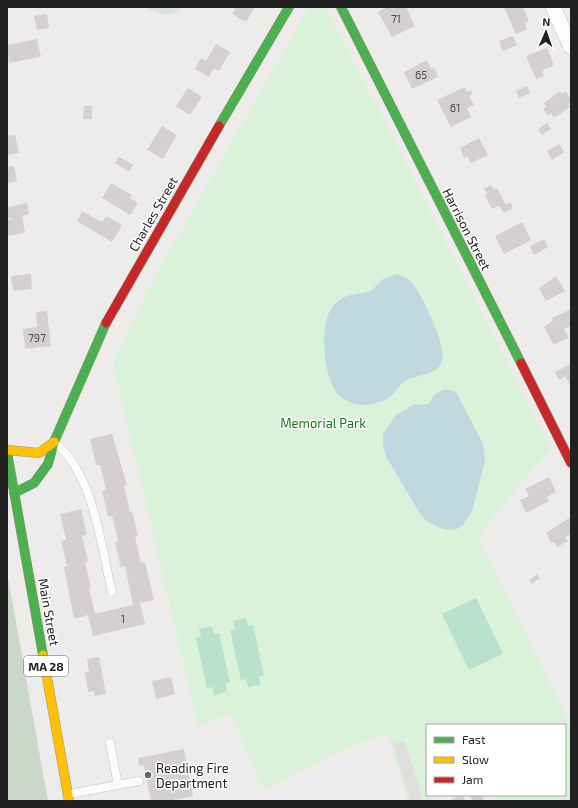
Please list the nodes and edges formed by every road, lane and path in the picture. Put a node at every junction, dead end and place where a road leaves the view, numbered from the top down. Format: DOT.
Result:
graph roads {
  1 [pos="289,7"];
  2 [pos="341,7"];
  3 [pos="553,7"];
  4 [pos="571,47"];
  5 [pos="54,442"];
  6 [pos="7,451"];
  7 [pos="571,463"];
  8 [pos="14,493"];
  9 [pos="112,592"];
  10 [pos="110,743"];
  11 [pos="139,781"];
  12 [pos="118,785"];
  13 [pos="69,798"];
  1 -- 5 [label="street, Charles Street"];
  2 -- 7 [label="street, Harrison Street"];
  3 -- 4 [label="street"];
  5 -- 6 [label="street"];
  5 -- 8 [label="street, Charles Street"];
  5 -- 9 [label="lane"];
  6 -- 8 [label="street, Main Street / MA 28"];
  8 -- 13 [label="street, Main Street / MA 28"];
  10 -- 12 [label="lane"];
  11 -- 12 [label="lane"];
  12 -- 13 [label="lane"];
}
